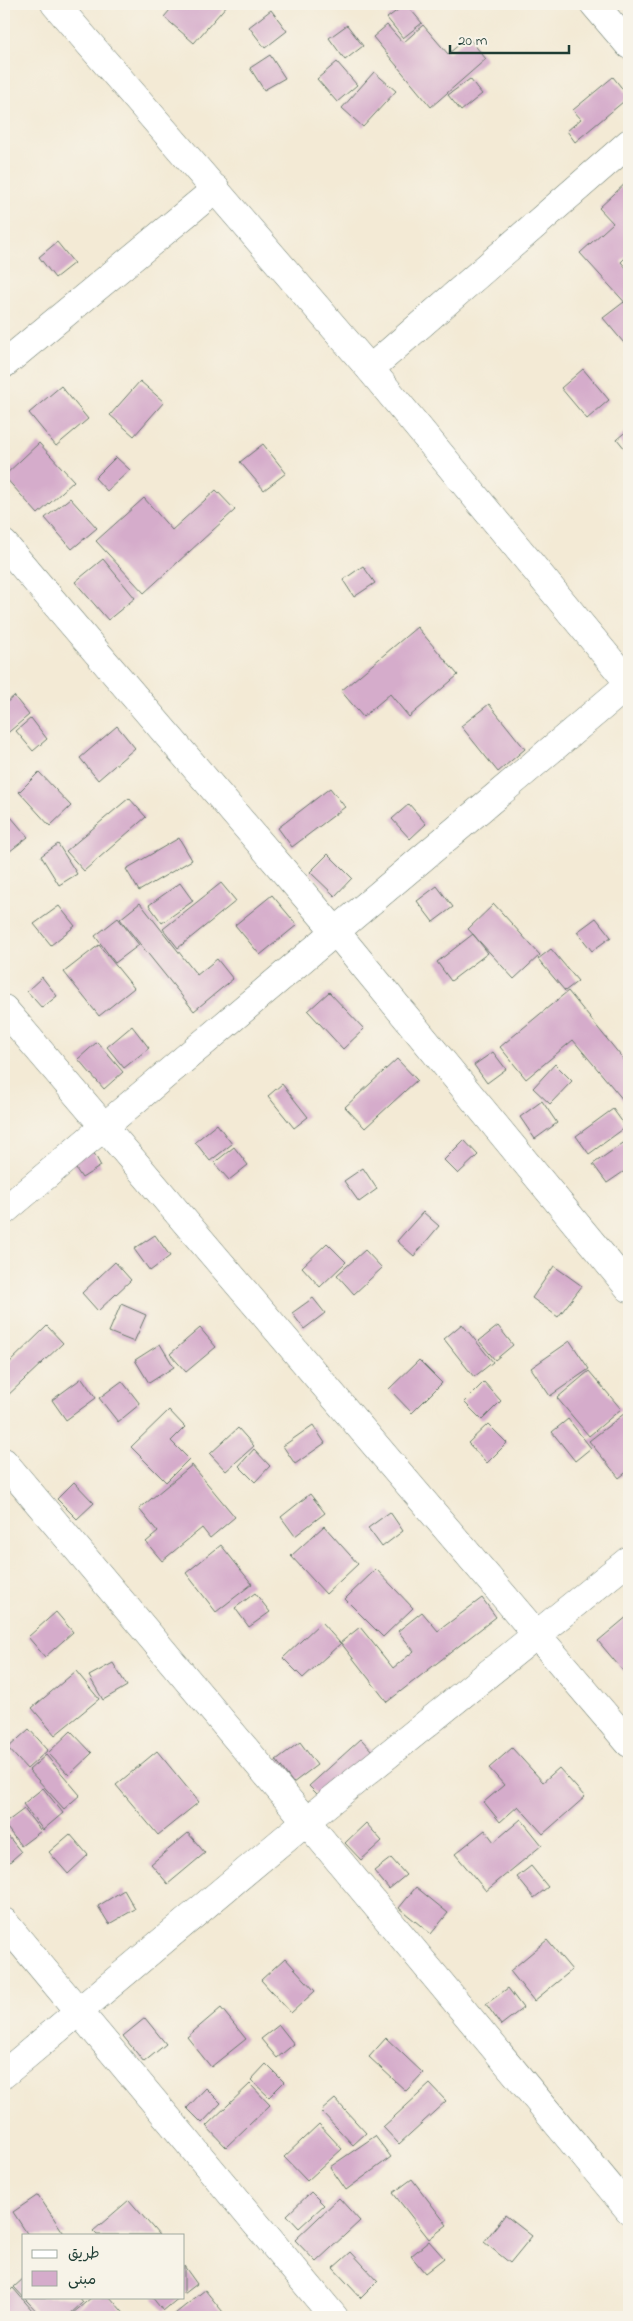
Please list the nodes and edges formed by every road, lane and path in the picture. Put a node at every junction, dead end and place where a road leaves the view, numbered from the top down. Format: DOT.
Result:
graph roads {
  1 [pos="55,4"];
  2 [pos="594,4"];
  3 [pos="629,46"];
  4 [pos="629,143"];
  5 [pos="216,189"];
  6 [pos="4,364"];
  7 [pos="370,369"];
  8 [pos="4,544"];
  9 [pos="629,684"];
  10 [pos="336,932"];
  11 [pos="4,1009"];
  12 [pos="104,1126"];
  13 [pos="4,1211"];
  14 [pos="629,1288"];
  15 [pos="4,1462"];
  16 [pos="629,1560"];
  17 [pos="538,1635"];
  18 [pos="629,1744"];
  19 [pos="306,1821"];
  20 [pos="4,1922"];
  21 [pos="78,2010"];
  22 [pos="4,2074"];
  23 [pos="629,2210"];
  24 [pos="334,2317"];
  1 -- 5 [label="street"];
  2 -- 3 [label="street"];
  4 -- 7 [label="street"];
  5 -- 6 [label="street"];
  5 -- 7 [label="street"];
  7 -- 9 [label="street"];
  8 -- 10 [label="street"];
  9 -- 10 [label="street"];
  10 -- 12 [label="street"];
  10 -- 14 [label="street"];
  11 -- 12 [label="street"];
  12 -- 13 [label="street"];
  12 -- 17 [label="street"];
  15 -- 19 [label="street"];
  16 -- 17 [label="street"];
  17 -- 18 [label="street"];
  17 -- 19 [label="street"];
  19 -- 21 [label="street"];
  19 -- 23 [label="street"];
  20 -- 21 [label="street"];
  21 -- 22 [label="street"];
  21 -- 24 [label="street"];
}
